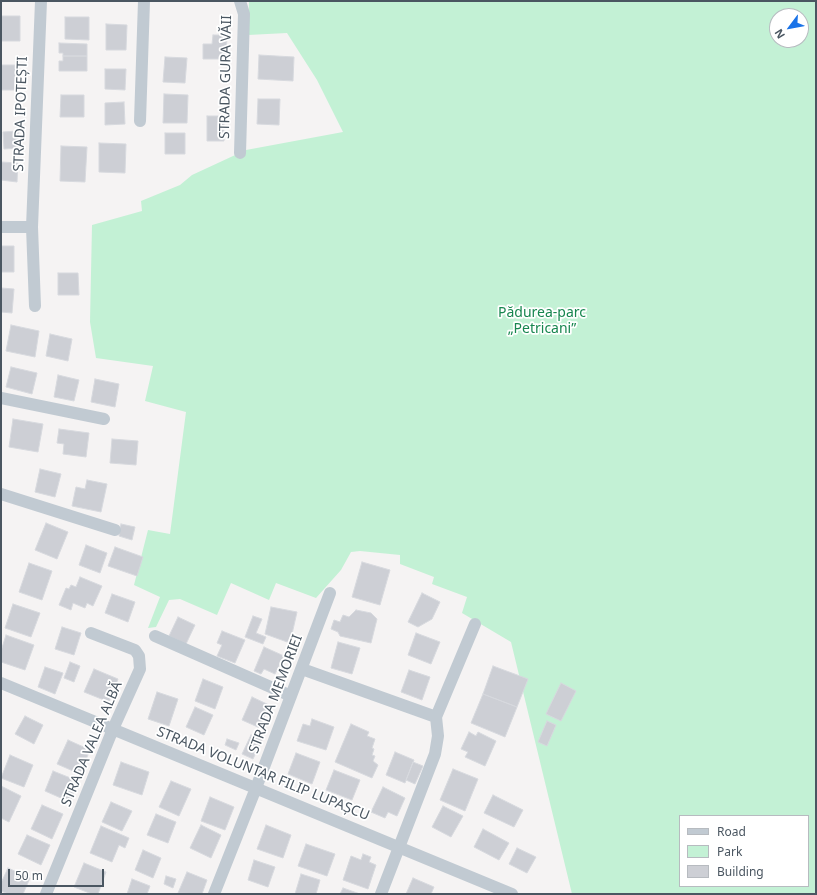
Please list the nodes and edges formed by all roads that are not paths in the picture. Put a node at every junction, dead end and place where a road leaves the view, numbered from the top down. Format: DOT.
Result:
graph roads {
  1 [pos="41,1"];
  2 [pos="144,1"];
  3 [pos="240,1"];
  4 [pos="140,121"];
  5 [pos="240,153"];
  6 [pos="1,227"];
  7 [pos="32,227"];
  8 [pos="35,306"];
  9 [pos="1,398"];
  10 [pos="104,419"];
  11 [pos="1,494"];
  12 [pos="115,530"];
  13 [pos="330,593"];
  14 [pos="475,624"];
  15 [pos="91,633"];
  16 [pos="155,636"];
  17 [pos="302,669"];
  18 [pos="1,684"];
  19 [pos="291,696"];
  20 [pos="436,717"];
  21 [pos="113,729"];
  22 [pos="256,788"];
  23 [pos="400,846"];
  24 [pos="46,894"];
  25 [pos="214,894"];
  26 [pos="381,894"];
  27 [pos="512,894"];
  1 -- 7 [label="street, STRADA IPOTEȘTI"];
  2 -- 4 [label="street"];
  3 -- 5 [label="street, STRADA GURA VĂII"];
  6 -- 7 [label="street"];
  7 -- 8 [label="street, STRADA IPOTEȘTI"];
  9 -- 10 [label="street"];
  11 -- 12 [label="street"];
  13 -- 17 [label="street, STRADA MEMORIEI"];
  14 -- 20 [label="street"];
  15 -- 21 [label="street, STRADA VALEA ALBĂ"];
  16 -- 19 [label="street"];
  17 -- 19 [label="street, STRADA MEMORIEI"];
  17 -- 20 [label="street"];
  18 -- 21 [label="street, STRADA VOLUNTAR FILIP LUPAȘCU"];
  19 -- 22 [label="street, STRADA MEMORIEI"];
  20 -- 23 [label="street"];
  21 -- 22 [label="street, STRADA VOLUNTAR FILIP LUPAȘCU"];
  21 -- 24 [label="street, STRADA VALEA ALBĂ"];
  22 -- 23 [label="street, STRADA VOLUNTAR FILIP LUPAȘCU"];
  22 -- 25 [label="street, STRADA MEMORIEI"];
  23 -- 26 [label="street"];
  23 -- 27 [label="street, STRADA VOLUNTAR FILIP LUPAȘCU"];
}
